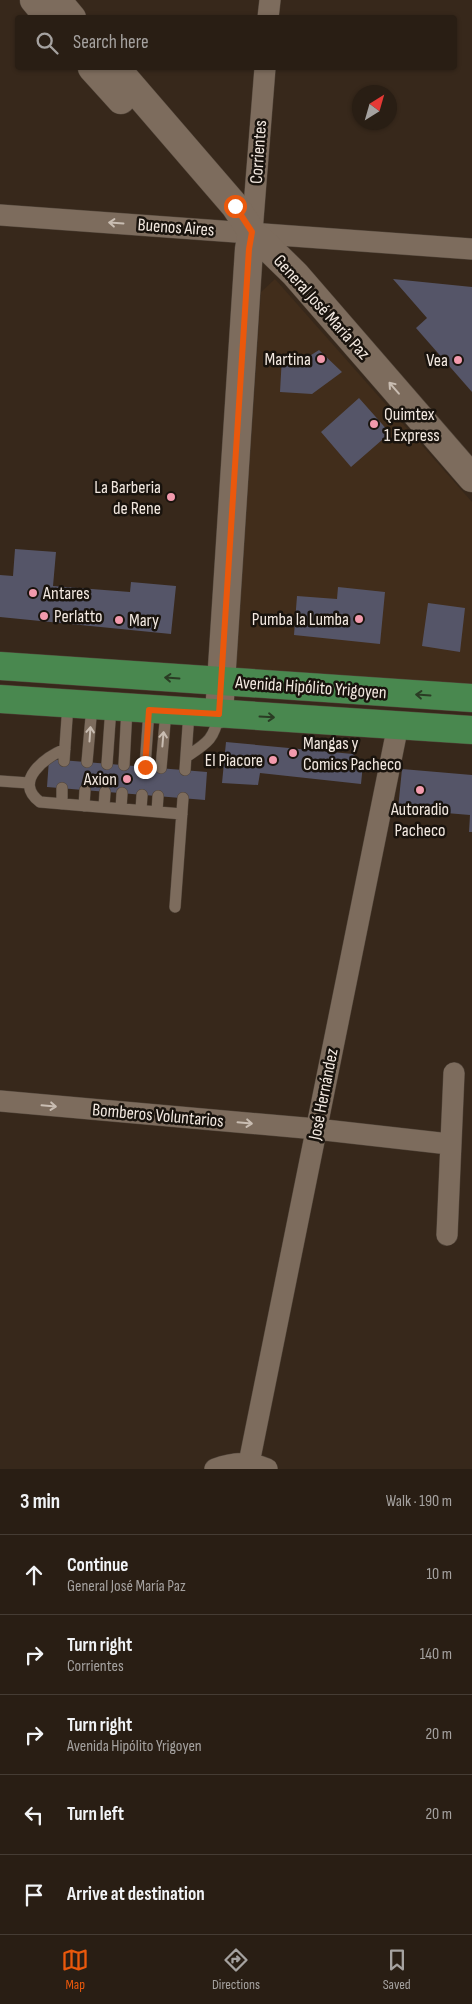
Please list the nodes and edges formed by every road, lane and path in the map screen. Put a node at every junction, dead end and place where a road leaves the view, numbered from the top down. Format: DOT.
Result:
graph roads {
  1 [pos="34,0"];
  2 [pos="57,0"];
  3 [pos="270,0"];
  4 [pos="46,15"];
  5 [pos="70,15"];
  6 [pos="268,15"];
  7 [pos="94,70"];
  8 [pos="118,70"];
  9 [pos="265,70"];
  10 [pos="0,215"];
  11 [pos="245,238"];
  12 [pos="472,249"];
  13 [pos="472,478"];
  14 [pos="0,666"];
  15 [pos="221,681"];
  16 [pos="472,698"];
  17 [pos="0,699"];
  18 [pos="129,708"];
  19 [pos="219,714"];
  20 [pos="398,725"];
  21 [pos="472,730"];
  22 [pos="186,757"];
  23 [pos="87,762"];
  24 [pos="107,764"];
  25 [pos="124,765"];
  26 [pos="145,767"];
  27 [pos="161,768"];
  28 [pos="185,770"];
  29 [pos="0,781"];
  30 [pos="29,782"];
  31 [pos="62,788"];
  32 [pos="85,790"];
  33 [pos="105,792"];
  34 [pos="122,793"];
  35 [pos="142,795"];
  36 [pos="158,796"];
  37 [pos="183,798"];
  38 [pos="62,804"];
  39 [pos="84,806"];
  40 [pos="104,807"];
  41 [pos="121,809"];
  42 [pos="141,810"];
  43 [pos="157,812"];
  44 [pos="182,814"];
  45 [pos="175,907"];
  46 [pos="454,1073"];
  47 [pos="0,1101"];
  48 [pos="316,1129"];
  49 [pos="450,1144"];
  50 [pos="447,1235"];
  51 [pos="258,1466"];
  52 [pos="215,1469"];
  1 -- 4 [label="street"];
  2 -- 5 [label="street"];
  3 -- 6 [label="street"];
  7 -- 11 [label="street, General José María Paz"];
  8 -- 11 [label="street, General José María Paz"];
  9 -- 11 [label="street, Corrientes"];
  11 -- 10 [label="street, Buenos Aires, one-way"];
  11 -- 12 [label="street, Buenos Aires"];
  13 -- 11 [label="street, General José María Paz, one-way"];
  11 -- 15 [label="street, Corrientes"];
  15 -- 14 [label="main road, Avenida Hipólito Yrigoyen, one-way"];
  16 -- 15 [label="main road, Avenida Hipólito Yrigoyen, one-way"];
  15 -- 19 [label="street, Corrientes"];
  17 -- 18 [label="main road, Avenida Hipólito Yrigoyen"];
  18 -- 19 [label="main road, Avenida Hipólito Yrigoyen"];
  18 -- 22 [label="lane"];
  23 -- 18 [label="lane, one-way"];
  18 -- 24 [label="lane"];
  18 -- 25 [label="lane"];
  18 -- 26 [label="lane"];
  27 -- 18 [label="lane, one-way"];
  18 -- 30 [label="lane"];
  19 -- 20 [label="main road, Avenida Hipólito Yrigoyen, one-way"];
  19 -- 22 [label="lane"];
  20 -- 21 [label="main road, Avenida Hipólito Yrigoyen"];
  20 -- 48 [label="street, José Hernández"];
  22 -- 28 [label="lane"];
  29 -- 30 [label="lane"];
  30 -- 38 [label="lane"];
  31 -- 38 [label="lane"];
  32 -- 39 [label="lane"];
  33 -- 40 [label="lane"];
  34 -- 41 [label="lane"];
  35 -- 42 [label="lane"];
  36 -- 43 [label="lane"];
  37 -- 44 [label="lane"];
  38 -- 39 [label="lane"];
  39 -- 40 [label="lane"];
  40 -- 41 [label="lane"];
  41 -- 42 [label="lane"];
  42 -- 43 [label="lane"];
  43 -- 44 [label="lane"];
  44 -- 45 [label="lane"];
  46 -- 49 [label="street"];
  47 -- 48 [label="street, Bomberos Voluntarios, one-way"];
  48 -- 49 [label="street, Bomberos Voluntarios"];
  48 -- 51 [label="street, José Hernández"];
  49 -- 50 [label="street"];
  51 -- 52 [label="street, José Hernández"];
}
